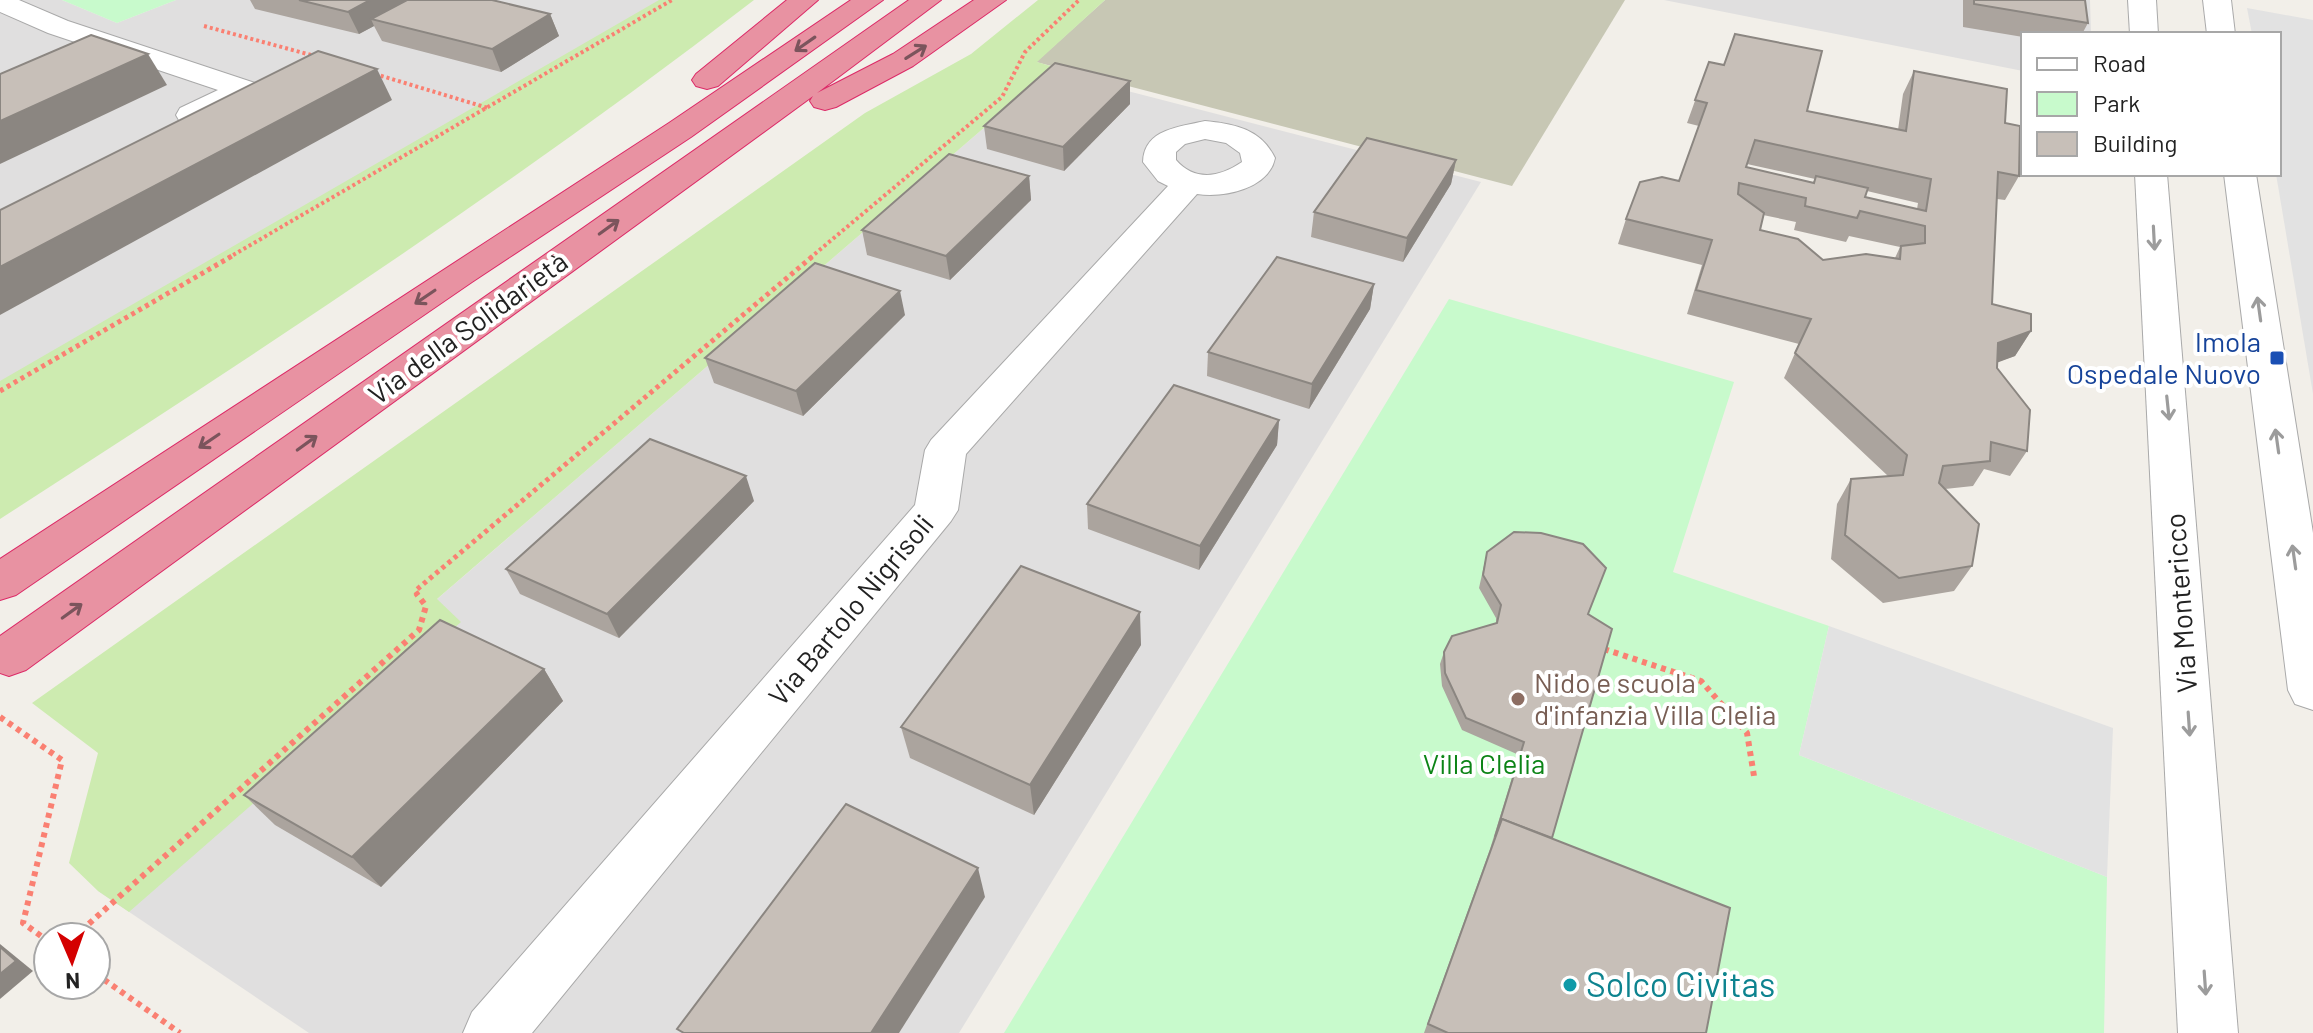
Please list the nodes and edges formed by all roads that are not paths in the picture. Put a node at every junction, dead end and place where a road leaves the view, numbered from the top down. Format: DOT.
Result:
graph roads {
  1 [pos="804,0"];
  2 [pos="869,0"];
  3 [pos="927,0"];
  4 [pos="992,0"];
  5 [pos="2142,0"];
  6 [pos="2217,0"];
  7 [pos="0,2"];
  8 [pos="2144,32"];
  9 [pos="2221,32"];
  10 [pos="162,130"];
  11 [pos="697,164"];
  12 [pos="2151,176"];
  13 [pos="2240,176"];
  14 [pos="1189,183"];
  15 [pos="459,274"];
  16 [pos="0,582"];
  17 [pos="9,656"];
  18 [pos="2313,690"];
  19 [pos="493,1033"];
  20 [pos="2208,1033"];
  1 -- 15 [label="highway"];
  2 -- 15 [label="highway, Via della Solidarietà, one-way"];
  3 -- 11 [label="highway, Via della Solidarietà"];
  11 -- 4 [label="highway, one-way"];
  5 -- 8 [label="street"];
  6 -- 9 [label="street"];
  7 -- 10 [label="street"];
  17 -- 11 [label="highway, Via della Solidarietà, one-way"];
  12 -- 20 [label="street, Via Montericco, one-way"];
  18 -- 13 [label="street, one-way"];
  14 -- 19 [label="street, Via Bartolo Nigrisoli"];
  15 -- 16 [label="highway, Via della Solidarietà, one-way"];
}
